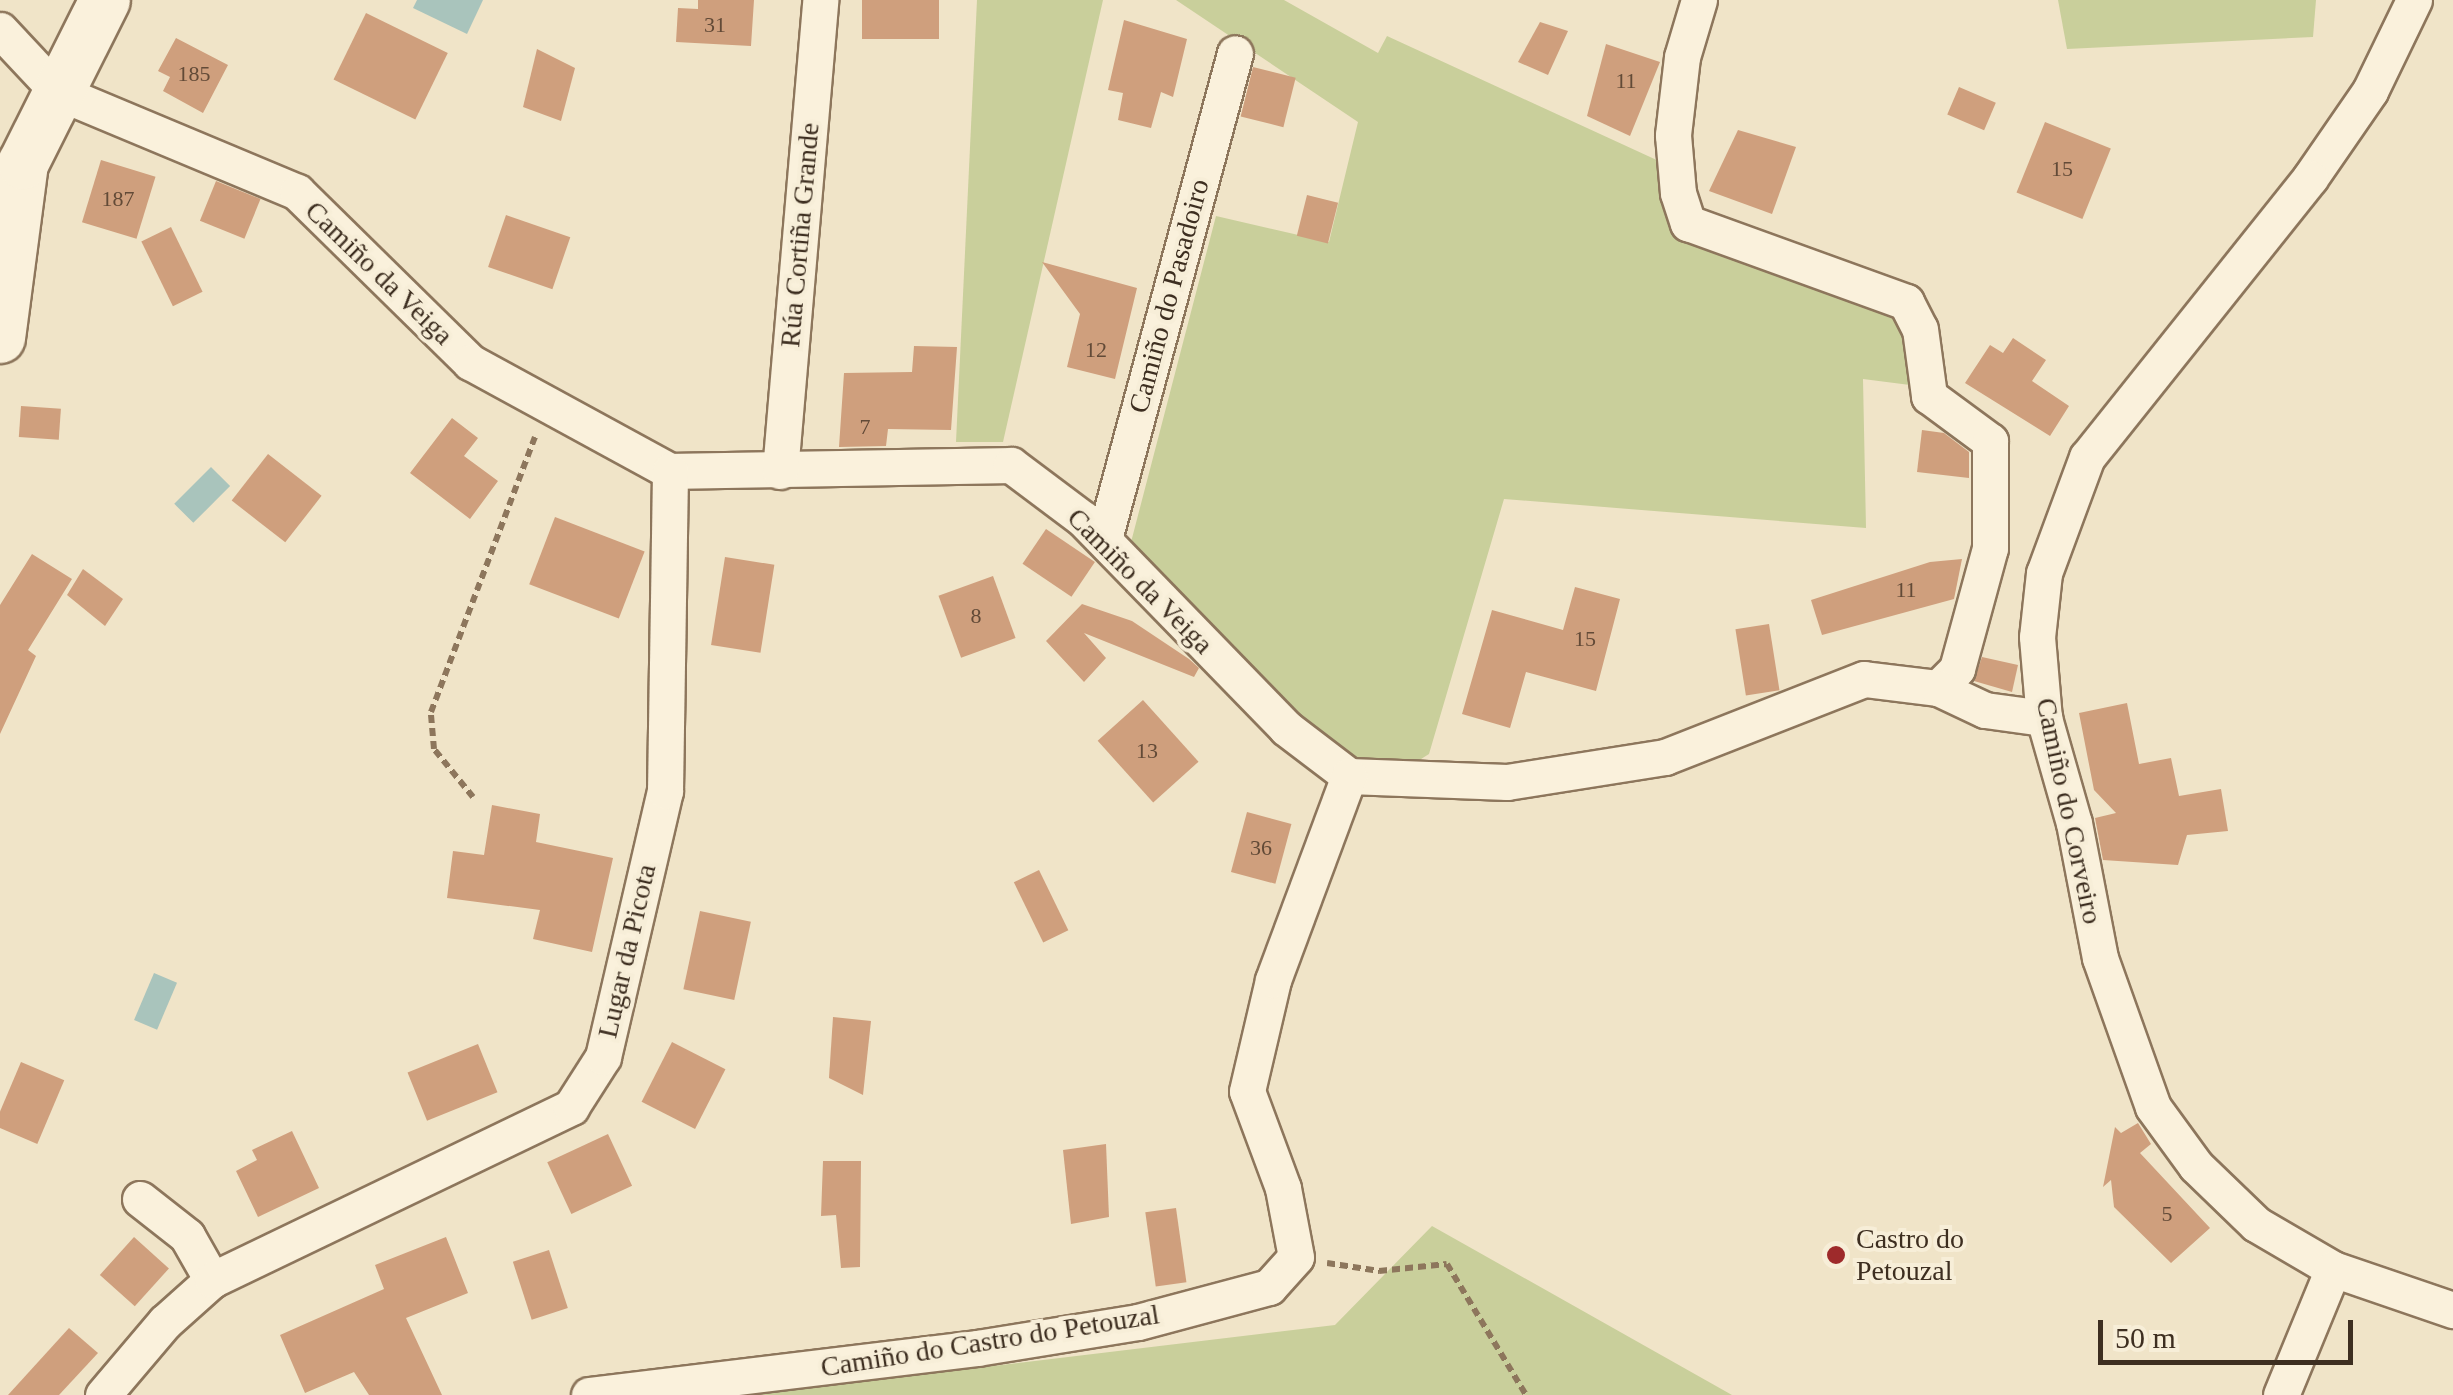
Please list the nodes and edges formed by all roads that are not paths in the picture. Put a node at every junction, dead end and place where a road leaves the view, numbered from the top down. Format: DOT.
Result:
graph roads {
  1 [pos="105,0"];
  2 [pos="820,0"];
  3 [pos="1699,0"];
  4 [pos="2414,0"];
  5 [pos="0,30"];
  6 [pos="1235,52"];
  7 [pos="58,92"];
  8 [pos="6,241"];
  9 [pos="0,338"];
  10 [pos="670,471"];
  11 [pos="780,471"];
  12 [pos="1104,539"];
  13 [pos="1938,688"];
  14 [pos="2044,718"];
  15 [pos="1348,776"];
  16 [pos="140,1200"];
  17 [pos="2333,1270"];
  18 [pos="212,1280"];
  19 [pos="2452,1309"];
  20 [pos="103,1395"];
  21 [pos="589,1395"];
  22 [pos="2281,1395"];
  1 -- 7 [label="street"];
  2 -- 11 [label="street, Rúa Cortiña Grande"];
  3 -- 13 [label="street"];
  4 -- 14 [label="street, Camiño do Corveiro"];
  5 -- 7 [label="street"];
  6 -- 12 [label="street, Camiño do Pasadoiro"];
  7 -- 8 [label="street"];
  7 -- 10 [label="street, Camiño da Veiga"];
  8 -- 9 [label="street"];
  10 -- 11 [label="street, Camiño da Veiga"];
  10 -- 18 [label="street, Lugar da Picota"];
  11 -- 12 [label="street, Camiño da Veiga"];
  12 -- 15 [label="street, Camiño da Veiga"];
  13 -- 14 [label="street"];
  13 -- 15 [label="street"];
  14 -- 17 [label="street, Camiño do Corveiro"];
  15 -- 21 [label="street, Camiño do Castro do Petouzal"];
  16 -- 18 [label="street"];
  17 -- 19 [label="street, Camiño do Corveiro"];
  17 -- 22 [label="street"];
  18 -- 20 [label="street, Lugar da Picota"];
}
